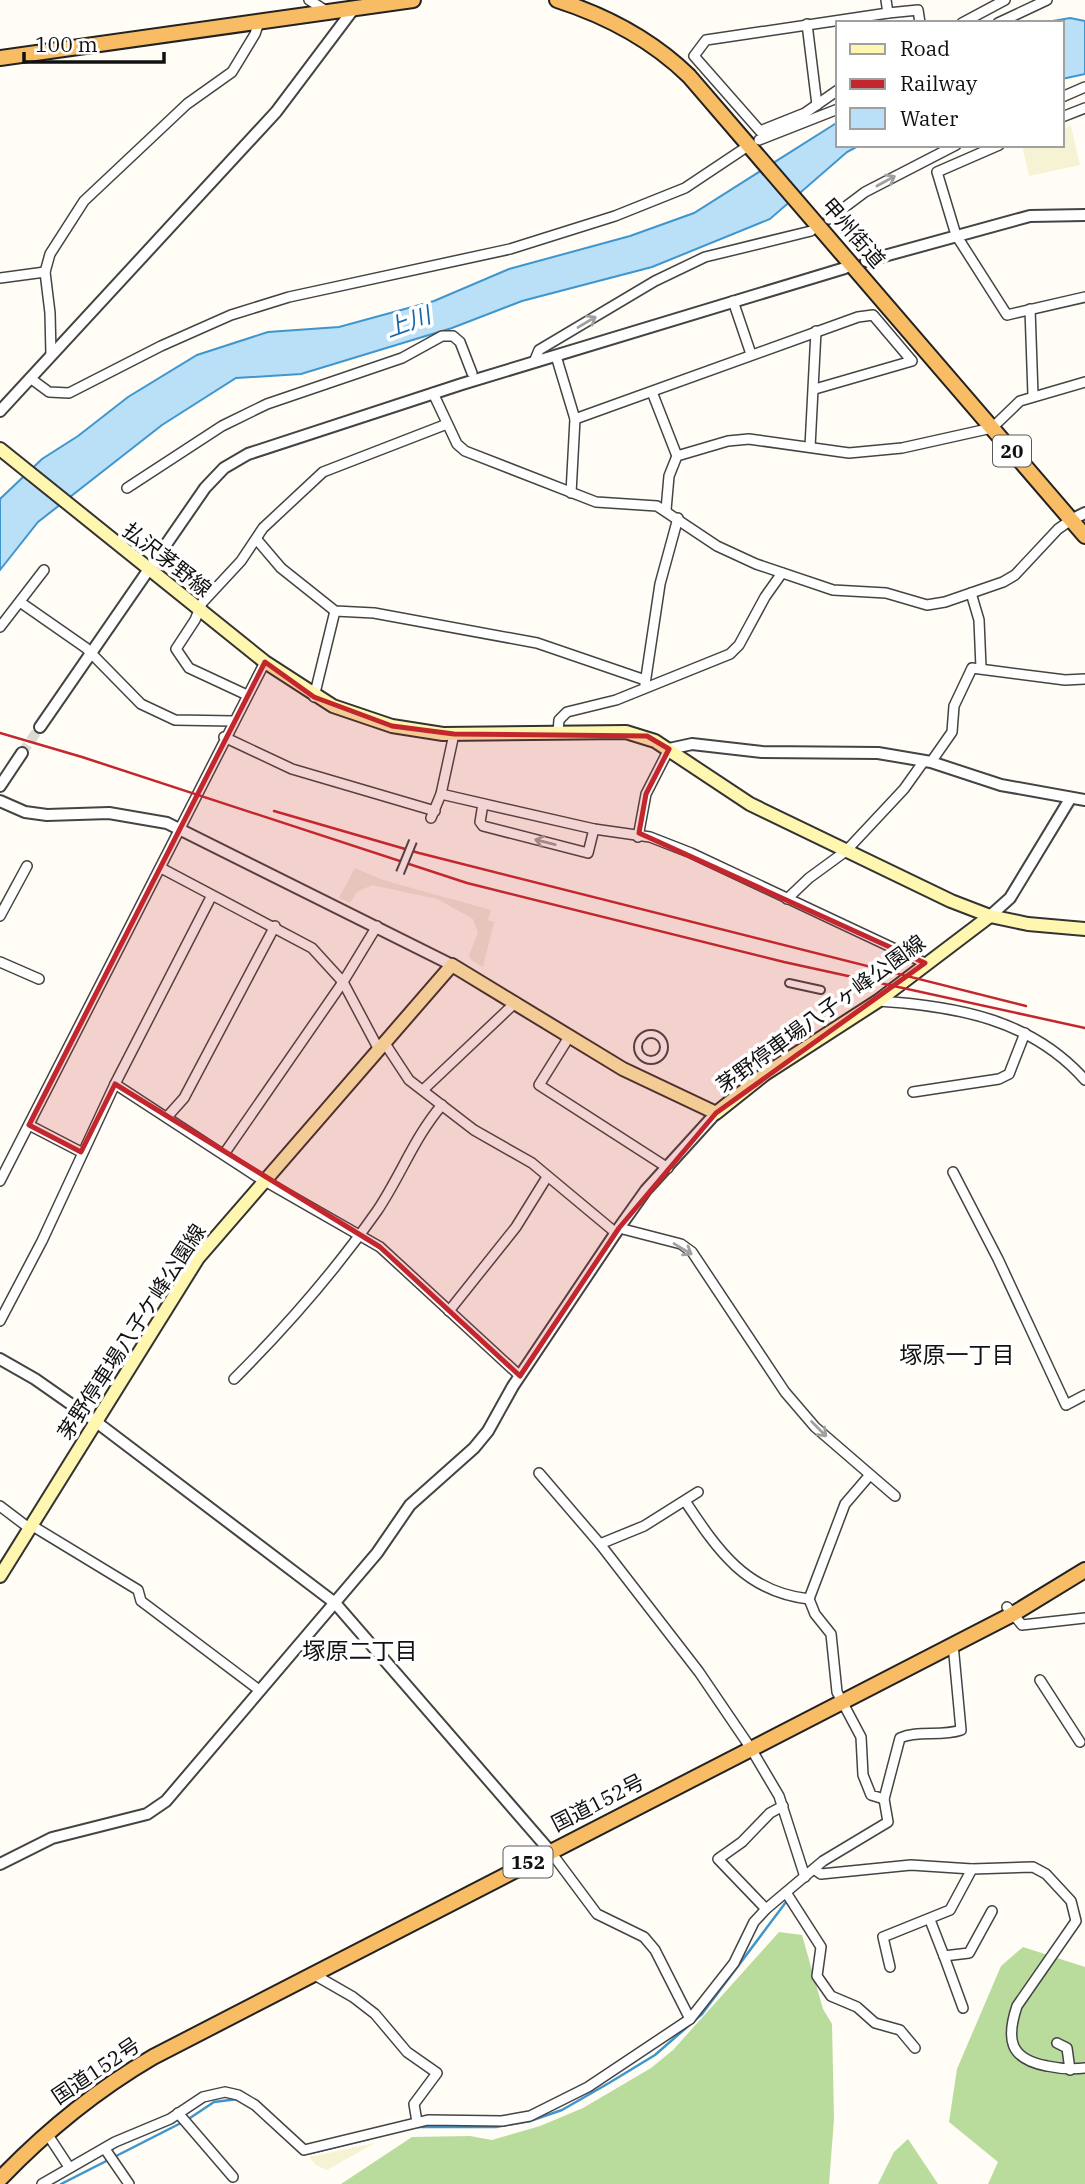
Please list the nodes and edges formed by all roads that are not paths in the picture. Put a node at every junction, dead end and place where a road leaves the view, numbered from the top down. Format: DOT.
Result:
graph roads {
  1 [pos="309,0"];
  2 [pos="413,0"];
  3 [pos="886,0"];
  4 [pos="1005,0"];
  5 [pos="1047,0"];
  6 [pos="563,1"];
  7 [pos="595,6"];
  8 [pos="355,7"];
  9 [pos="328,12"];
  10 [pos="888,13"];
  11 [pos="920,21"];
  12 [pos="966,21"];
  13 [pos="1002,21"];
  14 [pos="259,22"];
  15 [pos="807,24"];
  16 [pos="0,58"];
  17 [pos="1085,87"];
  18 [pos="836,91"];
  19 [pos="1064,96"];
  20 [pos="817,105"];
  21 [pos="1085,108"];
  22 [pos="836,110"];
  23 [pos="1064,116"];
  24 [pos="751,146"];
  25 [pos="952,147"];
  26 [pos="995,147"];
  27 [pos="1085,215"];
  28 [pos="830,219"];
  29 [pos="811,232"];
  30 [pos="956,235"];
  31 [pos="866,261"];
  32 [pos="845,268"];
  33 [pos="44,272"];
  34 [pos="0,278"];
  35 [pos="1085,297"];
  36 [pos="733,300"];
  37 [pos="1030,309"];
  38 [pos="816,331"];
  39 [pos="751,354"];
  40 [pos="51,355"];
  41 [pos="556,356"];
  42 [pos="534,362"];
  43 [pos="472,373"];
  44 [pos="30,378"];
  45 [pos="1085,382"];
  46 [pos="815,389"];
  47 [pos="652,392"];
  48 [pos="433,393"];
  49 [pos="1033,395"];
  50 [pos="0,411"];
  51 [pos="575,419"];
  52 [pos="447,424"];
  53 [pos="992,428"];
  54 [pos="810,447"];
  55 [pos="1,449"];
  56 [pos="677,456"];
  57 [pos="127,488"];
  58 [pos="571,493"];
  59 [pos="666,510"];
  60 [pos="1078,517"];
  61 [pos="678,518"];
  62 [pos="1085,536"];
  63 [pos="258,541"];
  64 [pos="147,569"];
  65 [pos="44,570"];
  66 [pos="782,573"];
  67 [pos="971,593"];
  68 [pos="20,602"];
  69 [pos="200,610"];
  70 [pos="335,611"];
  71 [pos="0,627"];
  72 [pos="92,654"];
  73 [pos="265,662"];
  74 [pos="981,668"];
  75 [pos="1085,679"];
  76 [pos="645,685"];
  77 [pos="247,695"];
  78 [pos="314,697"];
  79 [pos="233,721"];
  80 [pos="40,727"];
  81 [pos="558,732"];
  82 [pos="454,734"];
  83 [pos="224,737"];
  84 [pos="669,749"];
  85 [pos="22,753"];
  86 [pos="927,762"];
  87 [pos="0,786"];
  88 [pos="441,794"];
  89 [pos="1070,799"];
  90 [pos="1085,800"];
  91 [pos="0,801"];
  92 [pos="484,804"];
  93 [pos="180,829"];
  94 [pos="594,830"];
  95 [pos="638,837"];
  96 [pos="413,841"];
  97 [pos="846,851"];
  98 [pos="27,866"];
  99 [pos="160,868"];
  100 [pos="400,873"];
  101 [pos="211,897"];
  102 [pos="788,899"];
  103 [pos="0,916"];
  104 [pos="990,916"];
  105 [pos="275,926"];
  106 [pos="377,926"];
  107 [pos="1085,929"];
  108 [pos="0,962"];
  109 [pos="925,963"];
  110 [pos="452,965"];
  111 [pos="39,979"];
  112 [pos="344,982"];
  113 [pos="789,983"];
  114 [pos="821,990"];
  115 [pos="878,1001"];
  116 [pos="516,1002"];
  117 [pos="1025,1033"];
  118 [pos="569,1037"];
  119 [pos="381,1045"];
  120 [pos="661,1055"];
  121 [pos="1085,1080"];
  122 [pos="115,1084"];
  123 [pos="423,1090"];
  124 [pos="913,1092"];
  125 [pos="442,1105"];
  126 [pos="716,1113"];
  127 [pos="167,1117"];
  128 [pos="29,1125"];
  129 [pos="81,1153"];
  130 [pos="224,1154"];
  131 [pos="668,1168"];
  132 [pos="953,1172"];
  133 [pos="547,1177"];
  134 [pos="264,1180"];
  135 [pos="0,1181"];
  136 [pos="617,1230"];
  137 [pos="359,1235"];
  138 [pos="449,1311"];
  139 [pos="0,1321"];
  140 [pos="0,1359"];
  141 [pos="520,1376"];
  142 [pos="234,1379"];
  143 [pos="1085,1395"];
  144 [pos="95,1421"];
  145 [pos="539,1474"];
  146 [pos="869,1476"];
  147 [pos="698,1492"];
  148 [pos="895,1496"];
  149 [pos="685,1501"];
  150 [pos="0,1506"];
  151 [pos="30,1526"];
  152 [pos="600,1544"];
  153 [pos="1085,1570"];
  154 [pos="0,1576"];
  155 [pos="809,1599"];
  156 [pos="335,1603"];
  157 [pos="1010,1611"];
  158 [pos="1085,1618"];
  159 [pos="953,1644"];
  160 [pos="1040,1680"];
  161 [pos="260,1690"];
  162 [pos="840,1701"];
  163 [pos="1080,1742"];
  164 [pos="750,1747"];
  165 [pos="884,1799"];
  166 [pos="783,1806"];
  167 [pos="550,1851"];
  168 [pos="0,1864"];
  169 [pos="972,1868"];
  170 [pos="814,1869"];
  171 [pos="805,1877"];
  172 [pos="787,1894"];
  173 [pos="766,1909"];
  174 [pos="992,1911"];
  175 [pos="930,1920"];
  176 [pos="944,1956"];
  177 [pos="890,1967"];
  178 [pos="313,1974"];
  179 [pos="963,2008"];
  180 [pos="690,2019"];
  181 [pos="1057,2043"];
  182 [pos="915,2048"];
  183 [pos="1085,2068"];
  184 [pos="1070,2070"];
  185 [pos="178,2113"];
  186 [pos="417,2122"];
  187 [pos="46,2132"];
  188 [pos="104,2149"];
  189 [pos="69,2167"];
  190 [pos="233,2177"];
  191 [pos="0,2179"];
  192 [pos="42,2184"];
  193 [pos="129,2184"];
  1 -- 9 [label="street"];
  2 -- 8 [label="highway"];
  3 -- 10 [label="street"];
  4 -- 12 [label="street"];
  5 -- 13 [label="street"];
  6 -- 7 [label="highway, 甲州街道 / 20"];
  7 -- 24 [label="highway, 甲州街道 / 20"];
  8 -- 9 [label="highway"];
  8 -- 40 [label="street"];
  9 -- 14 [label="highway"];
  10 -- 11 [label="street"];
  10 -- 15 [label="street"];
  14 -- 16 [label="highway"];
  14 -- 33 [label="street"];
  15 -- 20 [label="street"];
  15 -- 20 [label="street"];
  17 -- 19 [label="street"];
  18 -- 20 [label="street"];
  21 -- 23 [label="street"];
  22 -- 24 [label="street"];
  24 -- 44 [label="street"];
  24 -- 53 [label="highway, 甲州街道 / 20"];
  28 -- 25 [label="street, one-way"];
  26 -- 30 [label="street"];
  27 -- 30 [label="street"];
  42 -- 29 [label="street, one-way"];
  30 -- 31 [label="street"];
  30 -- 37 [label="street"];
  32 -- 36 [label="street"];
  33 -- 34 [label="street"];
  33 -- 40 [label="street"];
  35 -- 37 [label="street"];
  36 -- 39 [label="street"];
  36 -- 41 [label="street"];
  37 -- 49 [label="street"];
  38 -- 39 [label="street"];
  38 -- 46 [label="street"];
  38 -- 46 [label="street"];
  39 -- 47 [label="street"];
  40 -- 44 [label="street"];
  41 -- 42 [label="street"];
  41 -- 51 [label="street"];
  42 -- 48 [label="street"];
  43 -- 57 [label="street"];
  44 -- 50 [label="street"];
  45 -- 49 [label="street"];
  46 -- 54 [label="street"];
  47 -- 51 [label="street"];
  47 -- 56 [label="street"];
  48 -- 52 [label="street"];
  48 -- 64 [label="street"];
  49 -- 53 [label="street"];
  51 -- 58 [label="street"];
  52 -- 58 [label="street"];
  52 -- 63 [label="street"];
  53 -- 54 [label="street"];
  53 -- 60 [label="highway, 甲州街道 / 20"];
  54 -- 56 [label="street"];
  55 -- 64 [label="main road, 払沢茅野線"];
  56 -- 59 [label="street"];
  58 -- 59 [label="street"];
  59 -- 61 [label="street"];
  60 -- 62 [label="highway, 甲州街道 / 20"];
  60 -- 67 [label="street"];
  61 -- 66 [label="street"];
  61 -- 76 [label="street"];
  63 -- 69 [label="street"];
  63 -- 70 [label="street"];
  64 -- 69 [label="main road, 払沢茅野線"];
  64 -- 72 [label="street"];
  65 -- 68 [label="street"];
  66 -- 67 [label="street"];
  66 -- 76 [label="street"];
  67 -- 74 [label="street"];
  68 -- 71 [label="street"];
  68 -- 72 [label="street"];
  69 -- 73 [label="main road, 払沢茅野線"];
  69 -- 77 [label="street"];
  70 -- 76 [label="street"];
  70 -- 78 [label="street"];
  72 -- 79 [label="street"];
  72 -- 80 [label="street"];
  73 -- 77 [label="street"];
  73 -- 78 [label="main road, 払沢茅野線"];
  74 -- 75 [label="street"];
  74 -- 86 [label="street"];
  76 -- 81 [label="street"];
  77 -- 79 [label="street"];
  78 -- 82 [label="main road, 払沢茅野線"];
  79 -- 83 [label="street"];
  81 -- 82 [label="main road"];
  81 -- 84 [label="main road"];
  82 -- 88 [label="street"];
  83 -- 88 [label="street"];
  83 -- 93 [label="street"];
  84 -- 86 [label="street"];
  84 -- 95 [label="street"];
  84 -- 97 [label="main road"];
  85 -- 87 [label="street"];
  86 -- 89 [label="street"];
  86 -- 97 [label="street"];
  88 -- 92 [label="street"];
  89 -- 90 [label="street"];
  89 -- 104 [label="street"];
  91 -- 93 [label="street"];
  92 -- 94 [label="street"];
  94 -- 92 [label="street, one-way"];
  93 -- 99 [label="street"];
  93 -- 106 [label="street"];
  94 -- 95 [label="street"];
  95 -- 102 [label="street"];
  96 -- 100 [label="street, bridge"];
  97 -- 102 [label="street"];
  97 -- 104 [label="main road"];
  98 -- 103 [label="street"];
  99 -- 101 [label="street"];
  99 -- 128 [label="street"];
  101 -- 105 [label="street"];
  101 -- 122 [label="street"];
  102 -- 109 [label="street"];
  104 -- 107 [label="main road"];
  104 -- 109 [label="main road, 茅野停車場八子ヶ峰公園線"];
  105 -- 112 [label="street"];
  105 -- 127 [label="street"];
  106 -- 110 [label="street"];
  106 -- 112 [label="street"];
  108 -- 111 [label="street"];
  109 -- 115 [label="main road, 茅野停車場八子ヶ峰公園線"];
  110 -- 116 [label="main road, 茅野停車場八子ヶ峰公園線"];
  110 -- 119 [label="main road, 茅野停車場八子ケ峰公園線"];
  112 -- 119 [label="street"];
  112 -- 130 [label="street"];
  113 -- 114 [label="street"];
  115 -- 117 [label="street"];
  115 -- 126 [label="main road, 茅野停車場八子ヶ峰公園線"];
  116 -- 118 [label="main road, 茅野停車場八子ヶ峰公園線"];
  116 -- 123 [label="street"];
  117 -- 121 [label="street"];
  117 -- 124 [label="street"];
  118 -- 126 [label="main road, 茅野停車場八子ヶ峰公園線"];
  118 -- 131 [label="street"];
  119 -- 123 [label="street"];
  119 -- 134 [label="main road, 茅野停車場八子ケ峰公園線"];
  120 -- 120 [label="street"];
  122 -- 127 [label="street"];
  122 -- 129 [label="street"];
  123 -- 125 [label="street"];
  125 -- 133 [label="street"];
  125 -- 137 [label="street"];
  126 -- 131 [label="street"];
  127 -- 130 [label="street"];
  128 -- 129 [label="street"];
  128 -- 135 [label="street"];
  129 -- 139 [label="street"];
  130 -- 134 [label="street"];
  131 -- 136 [label="street"];
  132 -- 143 [label="street"];
  133 -- 136 [label="street"];
  133 -- 138 [label="street"];
  134 -- 137 [label="street"];
  134 -- 144 [label="main road, 茅野停車場八子ケ峰公園線"];
  136 -- 141 [label="street"];
  136 -- 146 [label="street, one-way"];
  137 -- 138 [label="street"];
  137 -- 142 [label="street"];
  138 -- 141 [label="street"];
  140 -- 144 [label="street"];
  141 -- 156 [label="street"];
  144 -- 151 [label="main road, 茅野停車場八子ケ峰公園線"];
  144 -- 156 [label="street"];
  145 -- 152 [label="street"];
  146 -- 148 [label="street"];
  146 -- 155 [label="street"];
  147 -- 149 [label="street"];
  149 -- 152 [label="street"];
  149 -- 155 [label="street"];
  150 -- 151 [label="street"];
  151 -- 154 [label="main road, 茅野停車場八子ケ峰公園線"];
  151 -- 161 [label="street"];
  152 -- 164 [label="street"];
  153 -- 157 [label="highway, 国道152号 / 152"];
  155 -- 162 [label="street"];
  156 -- 161 [label="street"];
  156 -- 167 [label="street"];
  157 -- 158 [label="street"];
  157 -- 159 [label="highway, 国道152号 / 152"];
  159 -- 162 [label="highway, 国道152号 / 152"];
  159 -- 165 [label="street"];
  160 -- 163 [label="street"];
  161 -- 168 [label="street"];
  162 -- 164 [label="highway, 国道152号 / 152"];
  162 -- 165 [label="street"];
  164 -- 166 [label="street"];
  164 -- 167 [label="highway, 国道152号 / 152"];
  165 -- 170 [label="street"];
  166 -- 171 [label="street"];
  166 -- 173 [label="street"];
  167 -- 178 [label="highway, 国道152号 / 152"];
  167 -- 180 [label="street"];
  169 -- 170 [label="street"];
  169 -- 175 [label="street"];
  169 -- 184 [label="street"];
  170 -- 171 [label="street"];
  171 -- 172 [label="street"];
  172 -- 173 [label="street"];
  172 -- 182 [label="street"];
  173 -- 180 [label="street"];
  174 -- 176 [label="street"];
  175 -- 176 [label="street"];
  175 -- 177 [label="street"];
  176 -- 179 [label="street"];
  178 -- 186 [label="street"];
  178 -- 187 [label="highway, 国道152号 / 152"];
  180 -- 186 [label="street"];
  181 -- 184 [label="street"];
  183 -- 184 [label="street"];
  185 -- 186 [label="street"];
  185 -- 188 [label="street"];
  185 -- 190 [label="street"];
  187 -- 189 [label="street"];
  187 -- 191 [label="highway, 国道152号 / 152"];
  188 -- 189 [label="street"];
  188 -- 193 [label="street"];
  189 -- 192 [label="street"];
}
